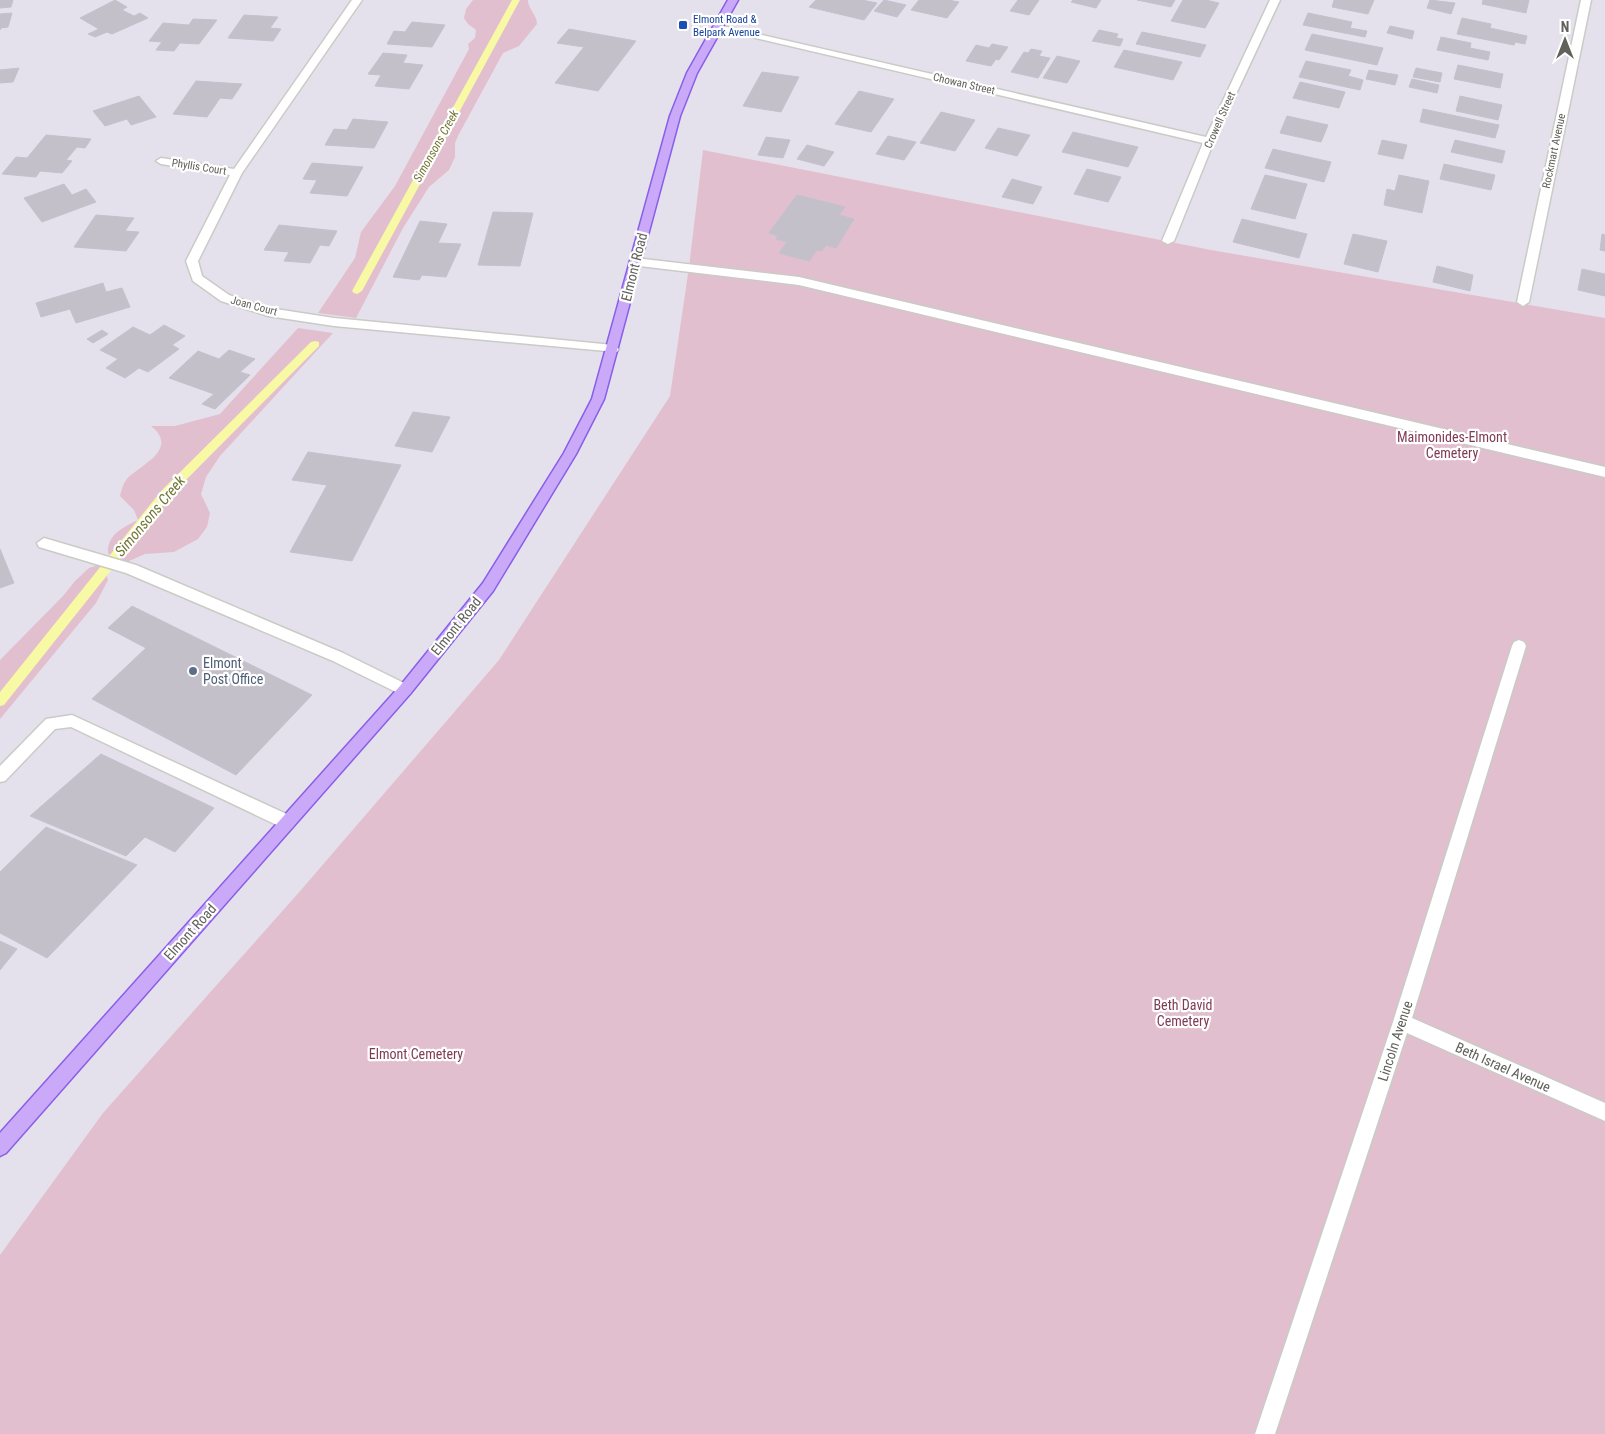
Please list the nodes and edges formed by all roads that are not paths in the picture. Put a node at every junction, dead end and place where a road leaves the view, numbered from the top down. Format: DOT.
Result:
graph roads {
  1 [pos="357,0"];
  2 [pos="733,0"];
  3 [pos="1275,0"];
  4 [pos="1586,0"];
  5 [pos="718,28"];
  6 [pos="1209,141"];
  7 [pos="161,161"];
  8 [pos="237,173"];
  9 [pos="1168,241"];
  10 [pos="635,262"];
  11 [pos="1523,302"];
  12 [pos="613,349"];
  13 [pos="1605,472"];
  14 [pos="44,543"];
  15 [pos="1519,646"];
  16 [pos="405,690"];
  17 [pos="0,776"];
  18 [pos="288,822"];
  19 [pos="1402,1022"];
  20 [pos="1605,1112"];
  21 [pos="0,1147"];
  22 [pos="1265,1434"];
  1 -- 8 [label="street, Joan Court"];
  2 -- 5 [label="main road, Elmont Road"];
  3 -- 6 [label="street, Crowell Street"];
  4 -- 11 [label="street, Rockmart Avenue"];
  5 -- 6 [label="street, Chowan Street"];
  5 -- 10 [label="main road, Elmont Road"];
  6 -- 9 [label="street, Crowell Street"];
  7 -- 8 [label="street, Phyllis Court"];
  8 -- 12 [label="street, Joan Court"];
  10 -- 12 [label="main road, Elmont Road"];
  10 -- 13 [label="street"];
  12 -- 16 [label="main road, Elmont Road"];
  14 -- 16 [label="street"];
  15 -- 19 [label="street, Lincoln Avenue"];
  16 -- 18 [label="main road, Elmont Road"];
  17 -- 18 [label="street"];
  18 -- 21 [label="main road, Elmont Road"];
  19 -- 20 [label="street, Beth Israel Avenue"];
  19 -- 22 [label="street, Lincoln Avenue"];
}
